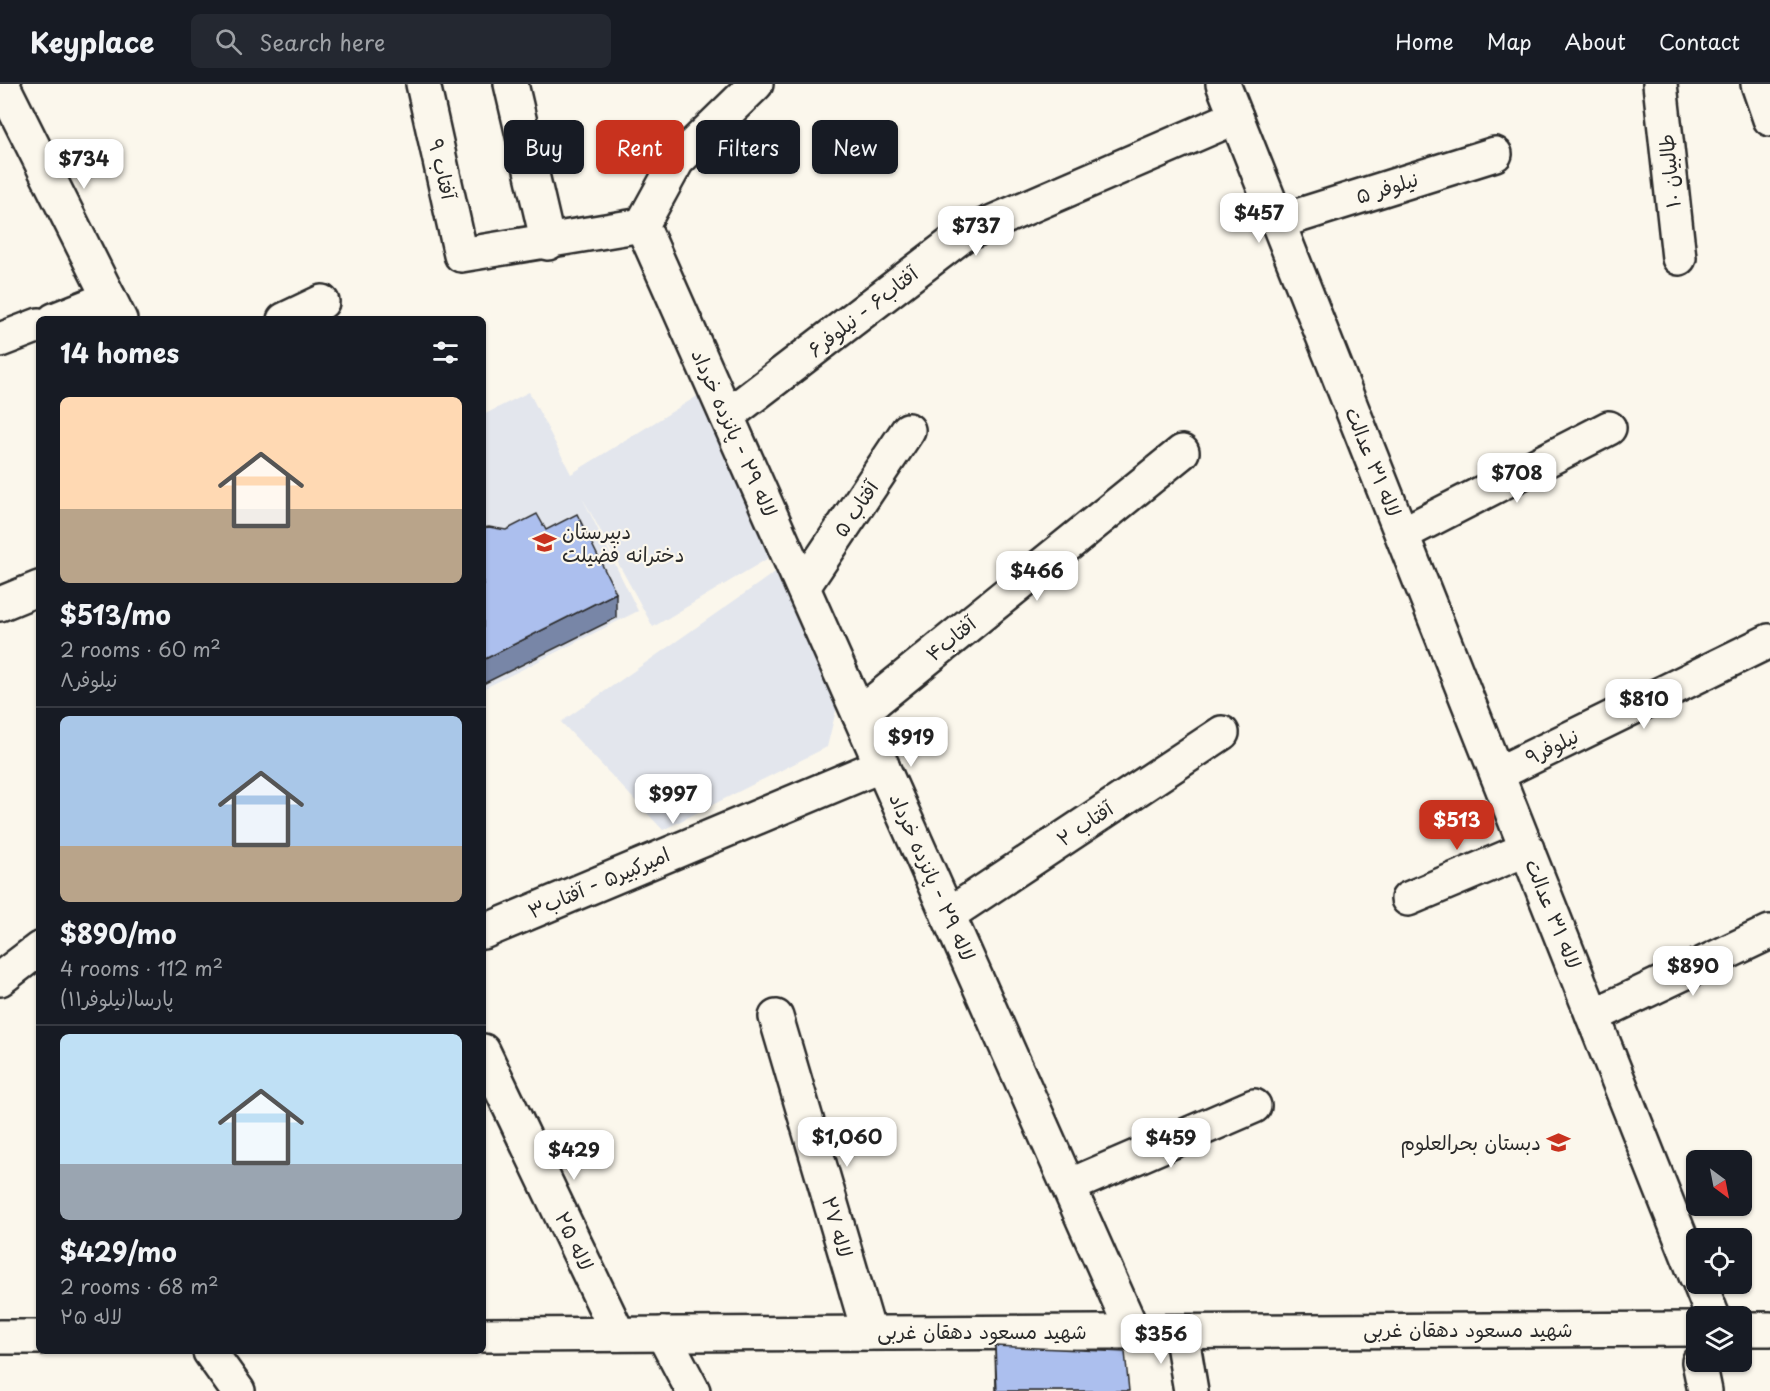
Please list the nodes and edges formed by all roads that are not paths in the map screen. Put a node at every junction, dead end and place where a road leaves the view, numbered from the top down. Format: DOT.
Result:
graph roads {
  1 [pos="2,84"];
  2 [pos="423,84"];
  3 [pos="511,84"];
  4 [pos="756,84"];
  5 [pos="1223,84"];
  6 [pos="1660,84"];
  7 [pos="1758,84"];
  8 [pos="1236,117"];
  9 [pos="1770,119"];
  10 [pos="1495,154"];
  11 [pos="1278,222"];
  12 [pos="642,225"];
  13 [pos="548,243"];
  14 [pos="1679,258"];
  15 [pos="322,302"];
  16 [pos="114,309"];
  17 [pos="76,316"];
  18 [pos="292,316"];
  19 [pos="36,326"];
  20 [pos="0,340"];
  21 [pos="727,416"];
  22 [pos="1609,428"];
  23 [pos="909,430"];
  24 [pos="1182,452"];
  25 [pos="1402,534"];
  26 [pos="803,587"];
  27 [pos="36,589"];
  28 [pos="0,604"];
  29 [pos="1769,640"];
  30 [pos="859,714"];
  31 [pos="1222,733"];
  32 [pos="882,765"];
  33 [pos="1497,774"];
  34 [pos="1527,849"];
  35 [pos="1408,899"];
  36 [pos="948,915"];
  37 [pos="486,931"];
  38 [pos="1770,932"];
  39 [pos="36,950"];
  40 [pos="0,979"];
  41 [pos="1593,1016"];
  42 [pos="776,1017"];
  43 [pos="486,1057"];
  44 [pos="1254,1106"];
  45 [pos="1069,1186"];
  46 [pos="1686,1251"];
  47 [pos="1752,1329"];
  48 [pos="1770,1329"];
  49 [pos="1133,1332"];
  50 [pos="1181,1332"];
  51 [pos="1686,1332"];
  52 [pos="868,1333"];
  53 [pos="618,1334"];
  54 [pos="663,1334"];
  55 [pos="486,1335"];
  56 [pos="0,1337"];
  57 [pos="36,1337"];
  58 [pos="211,1354"];
  59 [pos="1701,1372"];
  60 [pos="238,1391"];
  61 [pos="693,1391"];
  62 [pos="1191,1391"];
  63 [pos="1705,1391"];
  1 -- 16 [label="street"];
  2 -- 13 [label="street, آفتاب ۹"];
  3 -- 13 [label="street"];
  4 -- 12 [label="street"];
  5 -- 8 [label="street, لاله ۳۱ عدالت"];
  6 -- 14 [label="street, طالبیان ۱۰"];
  7 -- 9 [label="street"];
  8 -- 11 [label="street, لاله ۳۱ عدالت"];
  8 -- 21 [label="street, آفتاب۶ - نیلوفر۶"];
  10 -- 11 [label="street, نیلوفر ۵"];
  11 -- 25 [label="street, لاله ۳۱ عدالت"];
  12 -- 13 [label="street"];
  12 -- 21 [label="street, لاله ۲۹ - پانزده خرداد"];
  15 -- 18 [label="street"];
  16 -- 17 [label="street"];
  19 -- 20 [label="street"];
  21 -- 26 [label="street, لاله ۲۹ - پانزده خرداد"];
  22 -- 25 [label="street"];
  23 -- 26 [label="street, آفتاب ۵"];
  24 -- 30 [label="street, آفتاب۴"];
  25 -- 33 [label="street, لاله ۳۱ عدالت"];
  26 -- 30 [label="street, لاله ۲۹ - پانزده خرداد"];
  27 -- 28 [label="street"];
  29 -- 33 [label="street, نیلوفر۹"];
  30 -- 32 [label="street, لاله ۲۹ - پانزده خرداد"];
  31 -- 36 [label="street, آفتاب ۲"];
  32 -- 36 [label="street, لاله ۲۹ - پانزده خرداد"];
  32 -- 37 [label="street, امیرکبیر۵ - آفتاب۳"];
  33 -- 34 [label="street, لاله ۳۱ عدالت"];
  34 -- 35 [label="street"];
  34 -- 41 [label="street, لاله ۳۱ عدالت"];
  36 -- 45 [label="street, لاله ۲۹ - پانزده خرداد"];
  38 -- 41 [label="street"];
  39 -- 40 [label="street"];
  41 -- 46 [label="street, لاله ۳۱ عدالت"];
  42 -- 52 [label="street, لاله ۲۷"];
  43 -- 53 [label="street, لاله ۲۵"];
  44 -- 45 [label="street"];
  45 -- 49 [label="street, لاله ۲۹ - پانزده خرداد"];
  47 -- 48 [label="street"];
  49 -- 50 [label="street, شهید مسعود دهقان غربی"];
  49 -- 52 [label="street, شهید مسعود دهقان غربی"];
  50 -- 51 [label="street, شهید مسعود دهقان غربی"];
  50 -- 62 [label="street"];
  52 -- 54 [label="street, شهید مسعود دهقان غربی"];
  53 -- 54 [label="street, شهید مسعود دهقان غربی"];
  53 -- 55 [label="street, شهید مسعود دهقان غربی"];
  54 -- 61 [label="street"];
  56 -- 57 [label="street"];
  58 -- 60 [label="street"];
  59 -- 63 [label="street"];
}
